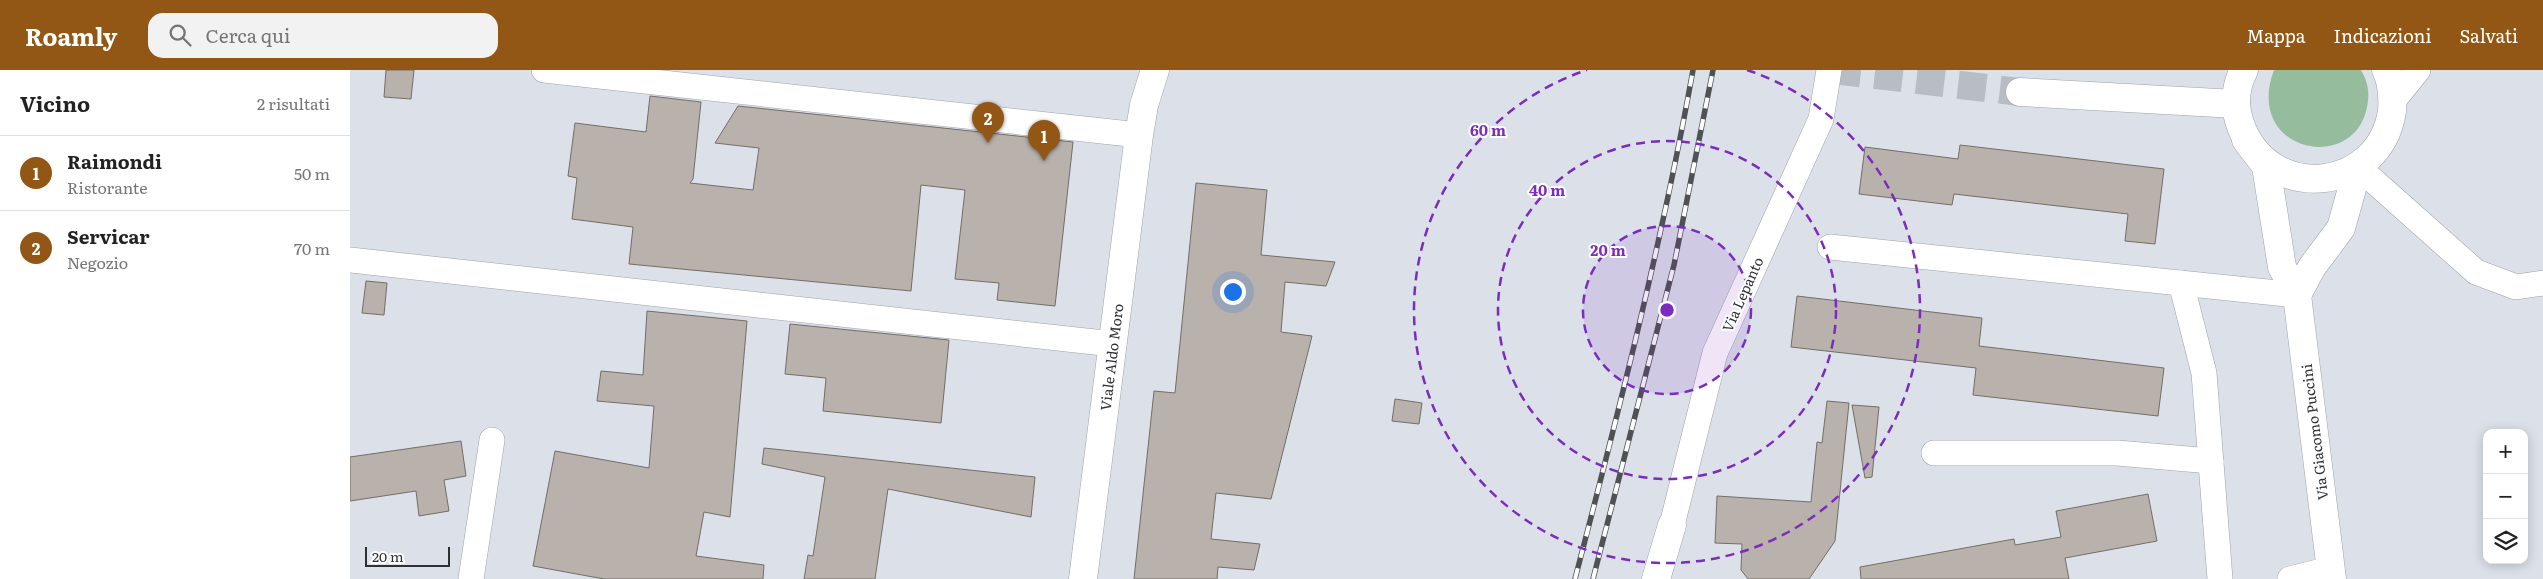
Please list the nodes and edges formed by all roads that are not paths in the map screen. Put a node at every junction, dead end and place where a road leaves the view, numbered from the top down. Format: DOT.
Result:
graph roads {
  1 [pos="544,70"];
  2 [pos="1138,70"];
  3 [pos="1156,70"];
  4 [pos="1829,70"];
  5 [pos="2386,70"];
  6 [pos="2418,70"];
  7 [pos="2236,81"];
  8 [pos="2020,92"];
  9 [pos="2393,101"];
  10 [pos="1139,135"];
  11 [pos="2246,140"];
  12 [pos="2358,167"];
  13 [pos="1830,247"];
  14 [pos="350,260"];
  15 [pos="2181,283"];
  16 [pos="2543,284"];
  17 [pos="2297,295"];
  18 [pos="1113,344"];
  19 [pos="492,440"];
  20 [pos="1934,452"];
  21 [pos="2211,461"];
  22 [pos="1672,525"];
  23 [pos="2331,574"];
  24 [pos="471,579"];
  25 [pos="1083,579"];
  26 [pos="1656,579"];
  27 [pos="1671,579"];
  28 [pos="2220,579"];
  29 [pos="2290,579"];
  1 -- 10 [label="street"];
  2 -- 10 [label="street, Viale Aldo Moro"];
  3 -- 10 [label="street, Viale Aldo Moro"];
  4 -- 22 [label="street, Via Lepanto"];
  5 -- 9 [label="street"];
  6 -- 9 [label="street"];
  7 -- 8 [label="street"];
  7 -- 11 [label="street"];
  9 -- 12 [label="street"];
  10 -- 18 [label="street, Viale Aldo Moro"];
  11 -- 12 [label="street"];
  11 -- 17 [label="street, Via Giacomo Puccini"];
  12 -- 16 [label="street"];
  12 -- 17 [label="street"];
  13 -- 15 [label="street"];
  14 -- 18 [label="street"];
  15 -- 17 [label="street"];
  15 -- 21 [label="street"];
  17 -- 23 [label="street, Via Giacomo Puccini"];
  18 -- 25 [label="street, Viale Aldo Moro"];
  19 -- 24 [label="street"];
  20 -- 21 [label="street"];
  21 -- 28 [label="street"];
  22 -- 26 [label="street"];
  22 -- 27 [label="street"];
  23 -- 29 [label="street"];
}
